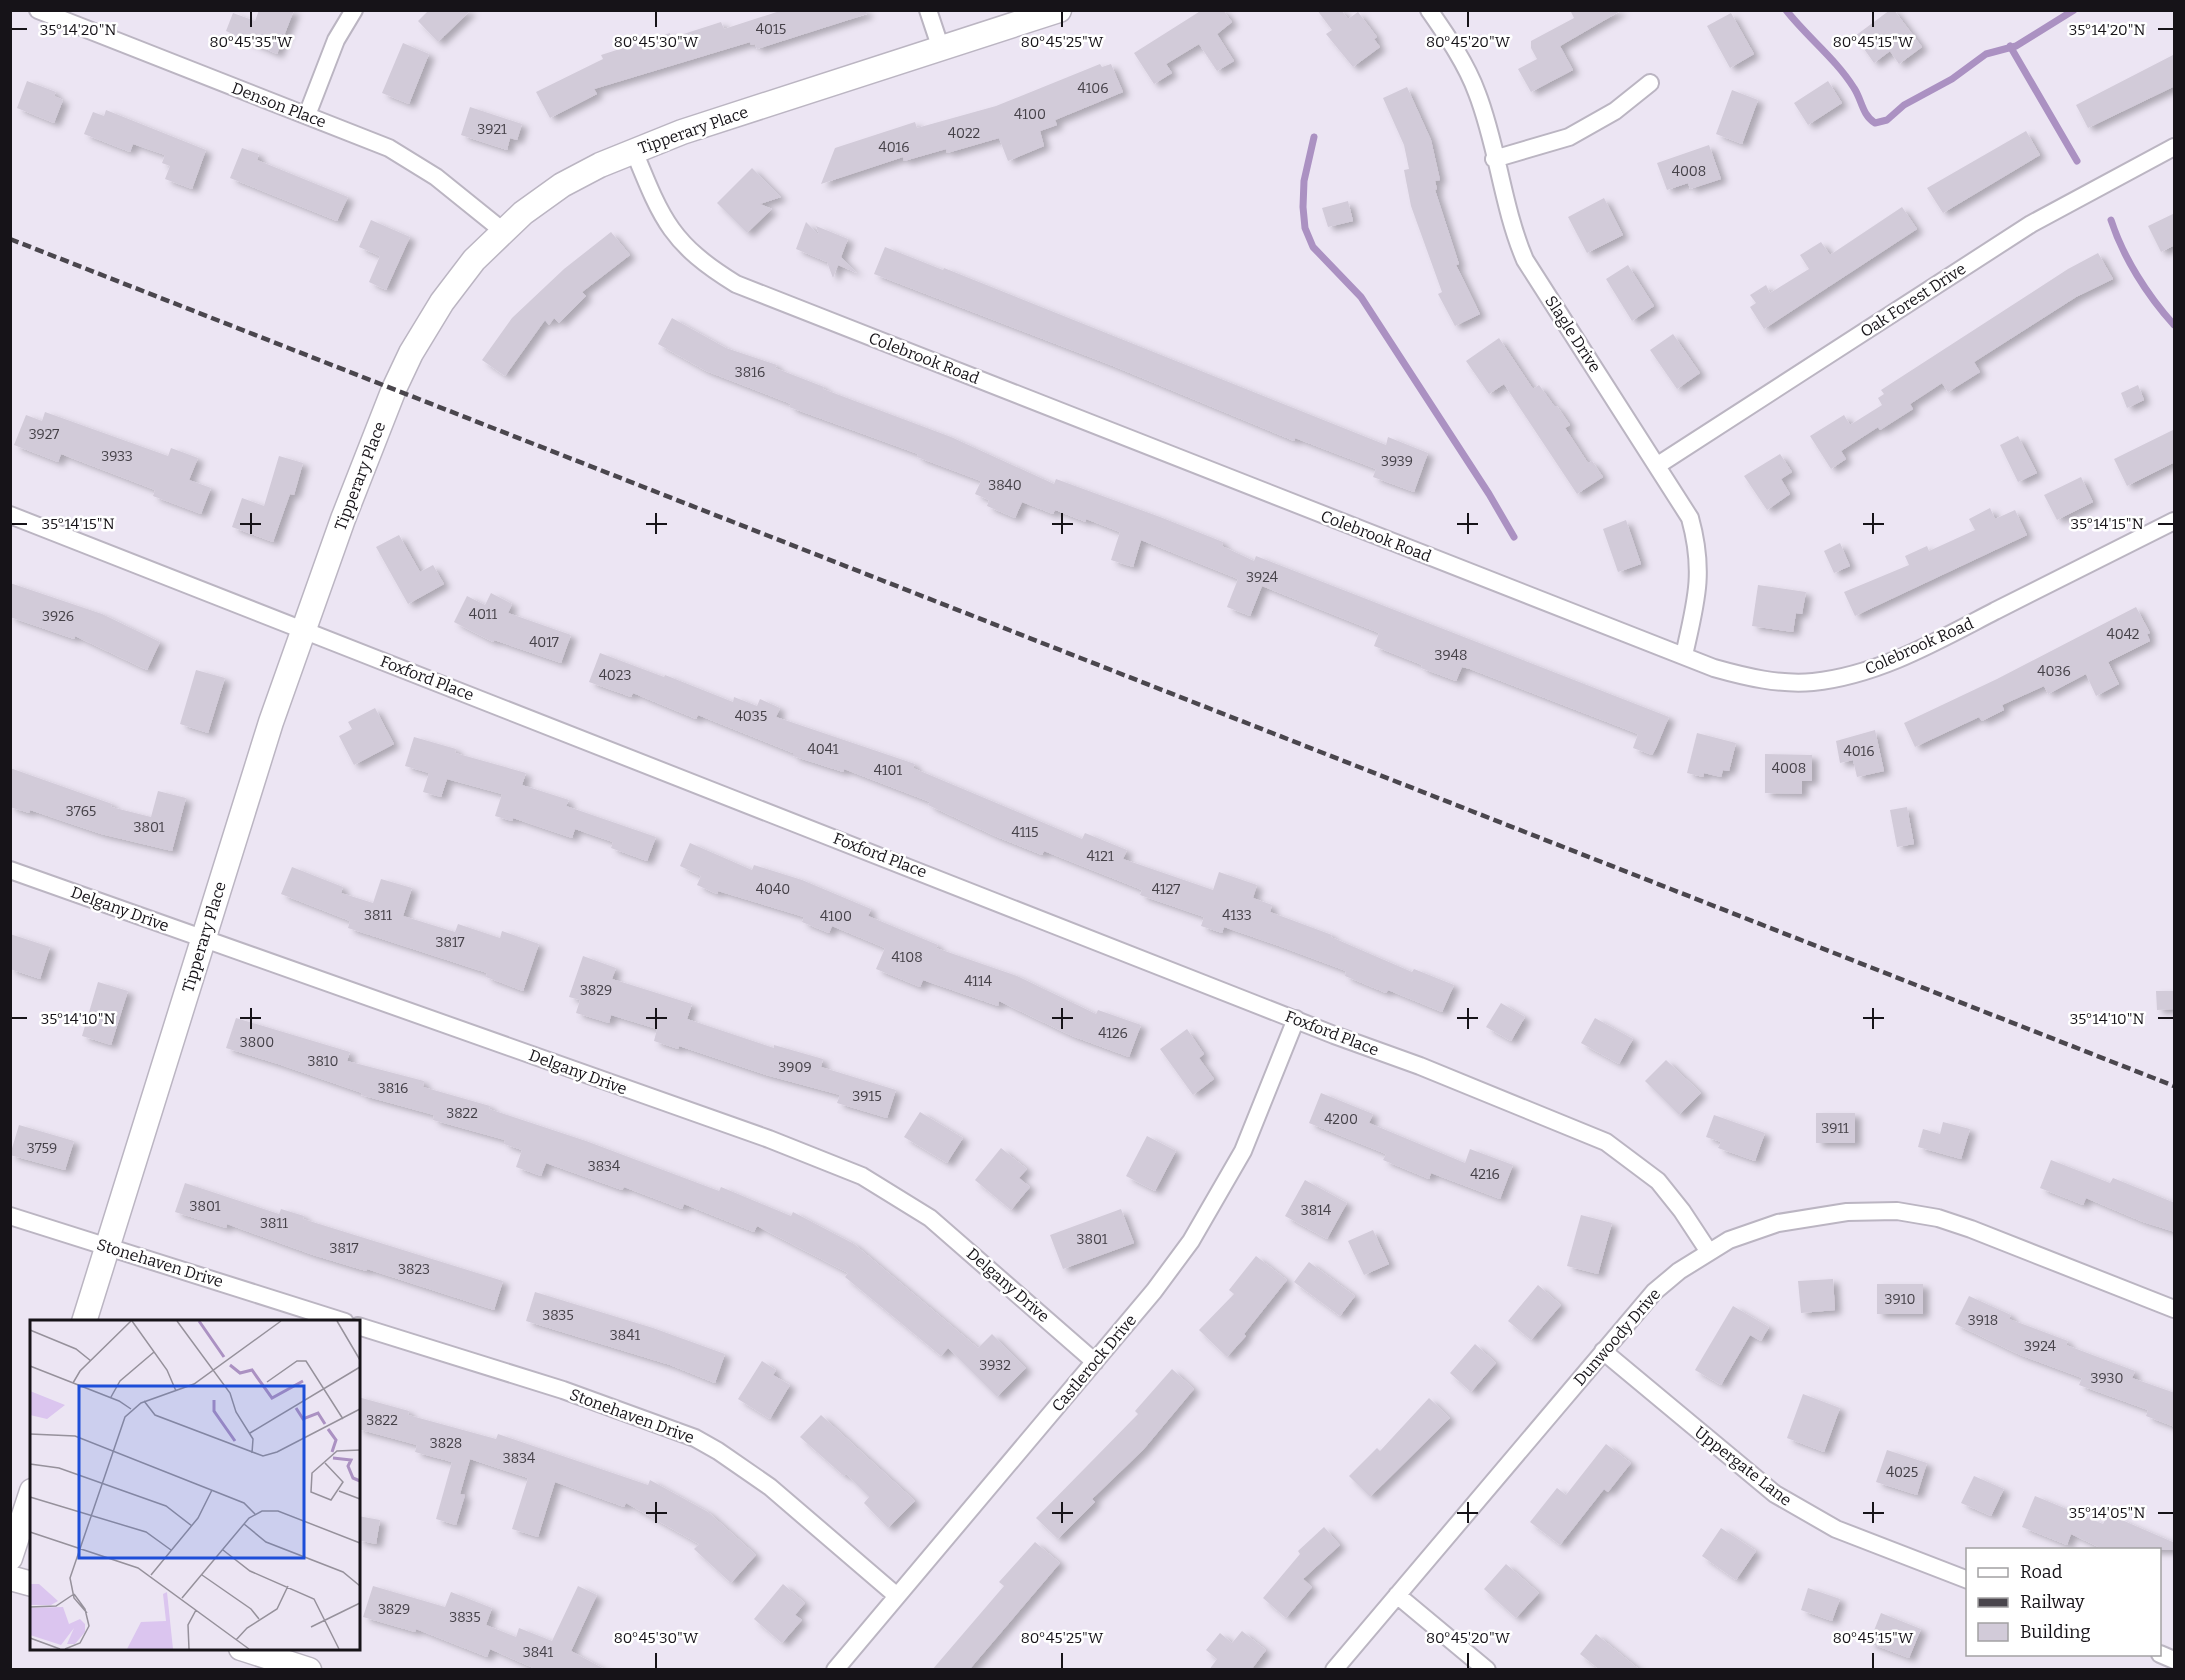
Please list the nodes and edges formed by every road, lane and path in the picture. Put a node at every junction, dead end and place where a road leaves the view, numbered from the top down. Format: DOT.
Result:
graph roads {
  1 [pos="38,10"];
  2 [pos="354,10"];
  3 [pos="928,10"];
  4 [pos="1059,10"];
  5 [pos="1429,10"];
  6 [pos="941,49"];
  7 [pos="1650,83"];
  8 [pos="307,115"];
  9 [pos="2175,147"];
  10 [pos="634,151"];
  11 [pos="1494,159"];
  12 [pos="503,231"];
  13 [pos="1658,465"];
  14 [pos="10,515"];
  15 [pos="2175,521"];
  16 [pos="304,630"];
  17 [pos="1684,655"];
  18 [pos="10,870"];
  19 [pos="204,939"];
  20 [pos="1296,1020"];
  21 [pos="10,1216"];
  22 [pos="107,1247"];
  23 [pos="1708,1252"];
  24 [pos="2175,1309"];
  25 [pos="85,1320"];
  26 [pos="339,1320"];
  27 [pos="360,1327"];
  28 [pos="1602,1351"];
  29 [pos="1095,1362"];
  30 [pos="30,1497"];
  31 [pos="10,1558"];
  32 [pos="10,1578"];
  33 [pos="1966,1579"];
  34 [pos="30,1583"];
  35 [pos="1397,1595"];
  36 [pos="897,1596"];
  37 [pos="247,1650"];
  38 [pos="2161,1654"];
  39 [pos="2175,1660"];
  40 [pos="309,1670"];
  41 [pos="835,1670"];
  42 [pos="1334,1670"];
  43 [pos="1487,1670"];
  1 -- 8 [label="street, Denson Place"];
  2 -- 8 [label="street"];
  3 -- 6 [label="street"];
  4 -- 6 [label="street, Tipperary Place"];
  5 -- 11 [label="street, Slagle Drive"];
  6 -- 10 [label="street, Tipperary Place"];
  7 -- 11 [label="street"];
  8 -- 12 [label="street, Denson Place"];
  9 -- 13 [label="street, Oak Forest Drive"];
  10 -- 12 [label="street, Tipperary Place"];
  10 -- 17 [label="street, Colebrook Road"];
  11 -- 13 [label="street, Slagle Drive"];
  12 -- 16 [label="street, Tipperary Place"];
  13 -- 17 [label="street, Slagle Drive"];
  14 -- 16 [label="street, Foxford Place"];
  15 -- 17 [label="street, Colebrook Road"];
  16 -- 19 [label="street, Tipperary Place"];
  16 -- 20 [label="street, Foxford Place"];
  18 -- 19 [label="street, Delgany Drive"];
  19 -- 22 [label="street, Tipperary Place"];
  19 -- 29 [label="street, Delgany Drive"];
  20 -- 23 [label="street, Foxford Place"];
  20 -- 29 [label="street, Castlerock Drive"];
  21 -- 22 [label="street, Stonehaven Drive"];
  22 -- 25 [label="street, Tipperary Place"];
  22 -- 26 [label="street, Stonehaven Drive"];
  23 -- 24 [label="street, Dunwoody Drive"];
  23 -- 28 [label="street, Dunwoody Drive"];
  27 -- 36 [label="street, Stonehaven Drive"];
  28 -- 33 [label="street, Uppergate Lane"];
  28 -- 35 [label="street, Dunwoody Drive"];
  29 -- 36 [label="street, Castlerock Drive"];
  30 -- 31 [label="street"];
  32 -- 34 [label="street"];
  35 -- 42 [label="street, Dunwoody Drive"];
  35 -- 43 [label="street"];
  36 -- 41 [label="street, Castlerock Drive"];
  37 -- 40 [label="street"];
  38 -- 39 [label="street"];
}
